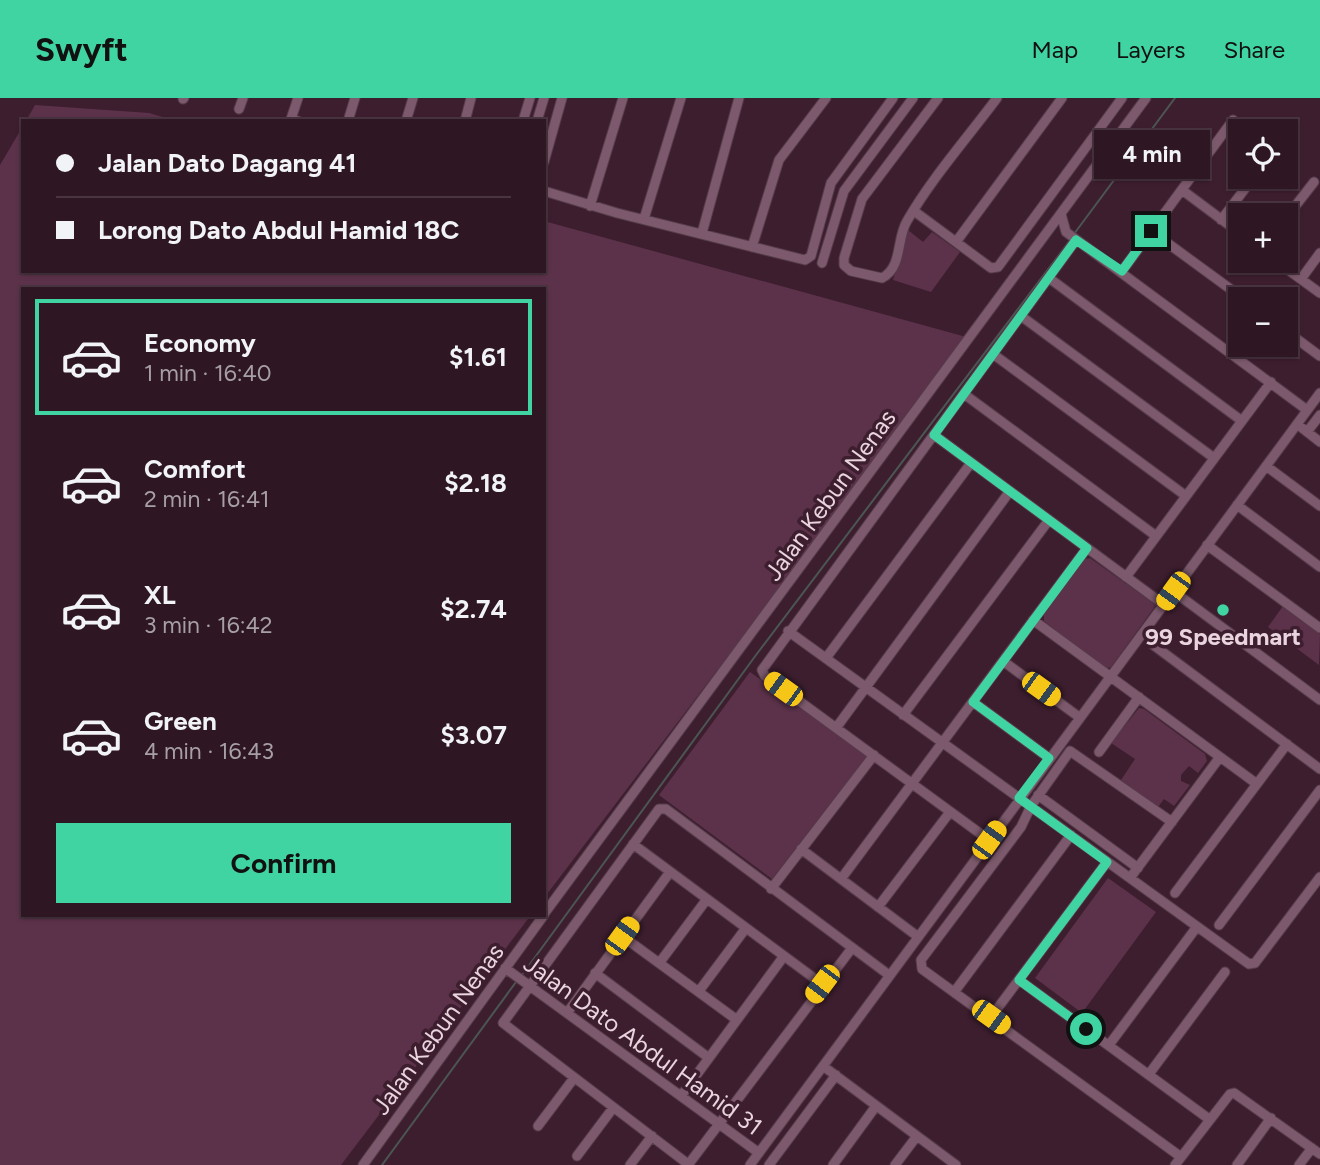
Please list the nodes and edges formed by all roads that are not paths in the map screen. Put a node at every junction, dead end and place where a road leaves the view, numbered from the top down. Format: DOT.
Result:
graph roads {
  1 [pos="243,98"];
  2 [pos="298,98"];
  3 [pos="355,98"];
  4 [pos="413,98"];
  5 [pos="471,98"];
  6 [pos="530,98"];
  7 [pos="544,98"];
  8 [pos="562,98"];
  9 [pos="623,98"];
  10 [pos="681,98"];
  11 [pos="739,98"];
  12 [pos="826,98"];
  13 [pos="893,98"];
  14 [pos="913,98"];
  15 [pos="938,98"];
  16 [pos="997,98"];
  17 [pos="1062,98"];
  18 [pos="1122,98"];
  19 [pos="1146,98"];
  20 [pos="239,109"];
  21 [pos="295,119"];
  22 [pos="349,119"];
  23 [pos="408,119"];
  24 [pos="466,119"];
  25 [pos="524,119"];
  26 [pos="538,119"];
  27 [pos="1228,127"];
  28 [pos="546,155"];
  29 [pos="1314,182"];
  30 [pos="1245,189"];
  31 [pos="1182,190"];
  32 [pos="844,191"];
  33 [pos="546,192"];
  34 [pos="862,199"];
  35 [pos="1298,203"];
  36 [pos="590,206"];
  37 [pos="914,211"];
  38 [pos="1061,214"];
  39 [pos="644,219"];
  40 [pos="1222,220"];
  41 [pos="1228,224"];
  42 [pos="1151,231"];
  43 [pos="702,233"];
  44 [pos="1076,240"];
  45 [pos="956,242"];
  46 [pos="752,247"];
  47 [pos="1320,253"];
  48 [pos="822,263"];
  49 [pos="1122,271"];
  50 [pos="1293,273"];
  51 [pos="1049,278"];
  52 [pos="1301,279"];
  53 [pos="1228,287"];
  54 [pos="1320,293"];
  55 [pos="1021,316"];
  56 [pos="1298,340"];
  57 [pos="993,354"];
  58 [pos="1320,356"];
  59 [pos="1271,382"];
  60 [pos="1320,393"];
  61 [pos="964,394"];
  62 [pos="1307,410"];
  63 [pos="1320,415"];
  64 [pos="1242,421"];
  65 [pos="1297,424"];
  66 [pos="1307,432"];
  67 [pos="934,435"];
  68 [pos="1320,442"];
  69 [pos="1214,458"];
  70 [pos="971,463"];
  71 [pos="1266,466"];
  72 [pos="1010,491"];
  73 [pos="1186,496"];
  74 [pos="1237,505"];
  75 [pos="1320,506"];
  76 [pos="1049,520"];
  77 [pos="1156,536"];
  78 [pos="1208,545"];
  79 [pos="1087,548"];
  80 [pos="1320,567"];
  81 [pos="1126,577"];
  82 [pos="1173,591"];
  83 [pos="1163,604"];
  84 [pos="1033,620"];
  85 [pos="1320,628"];
  86 [pos="788,631"];
  87 [pos="1152,644"];
  88 [pos="826,658"];
  89 [pos="1003,661"];
  90 [pos="1110,676"];
  91 [pos="866,687"];
  92 [pos="1139,697"];
  93 [pos="1320,700"];
  94 [pos="973,702"];
  95 [pos="903,715"];
  96 [pos="1079,717"];
  97 [pos="836,727"];
  98 [pos="942,743"];
  99 [pos="1287,744"];
  100 [pos="1099,752"];
  101 [pos="874,755"];
  102 [pos="1220,757"];
  103 [pos="1049,758"];
  104 [pos="1320,769"];
  105 [pos="912,783"];
  106 [pos="1256,784"];
  107 [pos="1320,790"];
  108 [pos="1038,795"];
  109 [pos="1019,798"];
  110 [pos="1031,806"];
  111 [pos="950,812"];
  112 [pos="1172,822"];
  113 [pos="1071,835"];
  114 [pos="989,840"];
  115 [pos="633,845"];
  116 [pos="801,849"];
  117 [pos="1107,862"];
  118 [pos="1138,868"];
  119 [pos="670,872"];
  120 [pos="1320,877"];
  121 [pos="1130,878"];
  122 [pos="841,879"];
  123 [pos="771,889"];
  124 [pos="1175,893"];
  125 [pos="707,899"];
  126 [pos="878,907"];
  127 [pos="546,912"];
  128 [pos="543,917"];
  129 [pos="1219,925"];
  130 [pos="746,928"];
  131 [pos="1196,928"];
  132 [pos="622,936"];
  133 [pos="917,936"];
  134 [pos="852,948"];
  135 [pos="784,956"];
  136 [pos="660,962"];
  137 [pos="505,968"];
  138 [pos="1225,972"];
  139 [pos="595,973"];
  140 [pos="889,975"];
  141 [pos="1019,980"];
  142 [pos="822,984"];
  143 [pos="529,986"];
  144 [pos="699,991"];
  145 [pos="955,991"];
  146 [pos="567,1013"];
  147 [pos="991,1017"];
  148 [pos="737,1020"];
  149 [pos="1109,1045"];
  150 [pos="709,1058"];
  151 [pos="823,1066"];
  152 [pos="1149,1074"];
  153 [pos="835,1075"];
  154 [pos="574,1078"];
  155 [pos="681,1096"];
  156 [pos="876,1105"];
  157 [pos="613,1108"];
  158 [pos="1271,1118"];
  159 [pos="1209,1119"];
  160 [pos="719,1124"];
  161 [pos="538,1126"];
  162 [pos="652,1136"];
  163 [pos="917,1136"];
  164 [pos="1316,1151"];
  165 [pos="759,1153"];
  166 [pos="577,1156"];
  167 [pos="1178,1161"];
  168 [pos="363,1165"];
  169 [pos="630,1165"];
  170 [pos="688,1165"];
  171 [pos="750,1165"];
  172 [pos="769,1165"];
  173 [pos="833,1165"];
  174 [pos="895,1165"];
  175 [pos="956,1165"];
  176 [pos="1237,1165"];
  177 [pos="1299,1165"];
  1 -- 20 [label="street"];
  2 -- 21 [label="street"];
  3 -- 22 [label="street"];
  4 -- 23 [label="street"];
  5 -- 24 [label="street"];
  6 -- 25 [label="street"];
  7 -- 26 [label="street"];
  8 -- 28 [label="street"];
  9 -- 36 [label="street"];
  10 -- 39 [label="street"];
  11 -- 43 [label="street"];
  12 -- 46 [label="street"];
  13 -- 46 [label="street"];
  14 -- 32 [label="street"];
  15 -- 34 [label="street"];
  16 -- 37 [label="street"];
  17 -- 45 [label="street"];
  18 -- 45 [label="street"];
  19 -- 38 [label="street, Jalan Kebun Nenas"];
  27 -- 31 [label="street"];
  29 -- 35 [label="street"];
  30 -- 40 [label="street"];
  31 -- 40 [label="street"];
  31 -- 42 [label="street"];
  32 -- 34 [label="street"];
  32 -- 48 [label="street"];
  33 -- 36 [label="street"];
  34 -- 37 [label="street"];
  36 -- 39 [label="street"];
  37 -- 45 [label="street"];
  38 -- 44 [label="street"];
  38 -- 127 [label="street, Jalan Kebun Nenas"];
  39 -- 43 [label="street"];
  40 -- 41 [label="street"];
  42 -- 49 [label="street"];
  42 -- 53 [label="street"];
  43 -- 46 [label="street"];
  44 -- 49 [label="street"];
  44 -- 51 [label="street"];
  47 -- 52 [label="street"];
  49 -- 59 [label="street"];
  50 -- 52 [label="street"];
  51 -- 55 [label="street"];
  51 -- 64 [label="street"];
  52 -- 54 [label="street"];
  55 -- 57 [label="street"];
  55 -- 69 [label="street"];
  56 -- 58 [label="street"];
  57 -- 61 [label="street"];
  57 -- 73 [label="street"];
  59 -- 62 [label="street"];
  59 -- 64 [label="street"];
  60 -- 62 [label="street"];
  61 -- 67 [label="street"];
  61 -- 77 [label="street"];
  62 -- 65 [label="street"];
  63 -- 66 [label="street"];
  64 -- 69 [label="street"];
  65 -- 66 [label="street"];
  65 -- 71 [label="street"];
  66 -- 68 [label="street"];
  67 -- 70 [label="street"];
  67 -- 86 [label="street"];
  69 -- 73 [label="street"];
  70 -- 72 [label="street"];
  70 -- 88 [label="street"];
  71 -- 74 [label="street"];
  71 -- 75 [label="street"];
  72 -- 76 [label="street"];
  72 -- 91 [label="street"];
  73 -- 77 [label="street"];
  74 -- 78 [label="street"];
  74 -- 80 [label="street"];
  76 -- 79 [label="street"];
  76 -- 95 [label="street"];
  77 -- 81 [label="street"];
  78 -- 82 [label="street"];
  78 -- 85 [label="street"];
  79 -- 81 [label="street"];
  79 -- 84 [label="street"];
  81 -- 83 [label="street"];
  82 -- 83 [label="street"];
  82 -- 93 [label="street"];
  83 -- 90 [label="street"];
  84 -- 89 [label="street"];
  84 -- 90 [label="street"];
  86 -- 88 [label="street"];
  86 -- 97 [label="street"];
  87 -- 99 [label="street"];
  88 -- 91 [label="street"];
  89 -- 94 [label="street"];
  89 -- 96 [label="street"];
  90 -- 92 [label="street"];
  90 -- 96 [label="street"];
  91 -- 95 [label="street"];
  91 -- 97 [label="street"];
  92 -- 100 [label="street"];
  92 -- 102 [label="street"];
  94 -- 98 [label="street"];
  94 -- 103 [label="street"];
  95 -- 98 [label="street"];
  96 -- 103 [label="street"];
  97 -- 101 [label="street"];
  98 -- 105 [label="street"];
  98 -- 109 [label="street"];
  99 -- 104 [label="street"];
  99 -- 106 [label="street"];
  101 -- 105 [label="street"];
  101 -- 116 [label="street"];
  102 -- 106 [label="street"];
  102 -- 112 [label="street"];
  103 -- 109 [label="street"];
  105 -- 111 [label="street"];
  105 -- 122 [label="street"];
  106 -- 124 [label="street"];
  107 -- 129 [label="street"];
  108 -- 110 [label="street"];
  108 -- 112 [label="street"];
  108 -- 118 [label="street"];
  109 -- 110 [label="street"];
  109 -- 114 [label="street"];
  110 -- 113 [label="street"];
  110 -- 145 [label="street"];
  111 -- 114 [label="street"];
  111 -- 126 [label="street"];
  112 -- 118 [label="street"];
  113 -- 117 [label="street"];
  113 -- 145 [label="street"];
  114 -- 133 [label="street"];
  115 -- 119 [label="street"];
  115 -- 123 [label="street"];
  115 -- 143 [label="street"];
  116 -- 122 [label="street"];
  116 -- 123 [label="street"];
  117 -- 121 [label="street"];
  117 -- 141 [label="street"];
  118 -- 121 [label="street"];
  119 -- 125 [label="street"];
  119 -- 132 [label="street"];
  120 -- 131 [label="street"];
  121 -- 131 [label="street"];
  122 -- 126 [label="street"];
  123 -- 134 [label="street"];
  125 -- 130 [label="street"];
  125 -- 136 [label="street"];
  126 -- 133 [label="street"];
  128 -- 137 [label="street, Jalan Kebun Nenas"];
  130 -- 135 [label="street"];
  130 -- 144 [label="street"];
  131 -- 149 [label="street"];
  132 -- 136 [label="street"];
  132 -- 139 [label="street"];
  133 -- 140 [label="street"];
  134 -- 140 [label="street"];
  134 -- 142 [label="street"];
  135 -- 142 [label="street"];
  135 -- 148 [label="street"];
  136 -- 144 [label="street"];
  137 -- 143 [label="street, Jalan Dato Abdul Hamid 31"];
  137 -- 168 [label="street, Jalan Kebun Nenas"];
  138 -- 152 [label="street"];
  139 -- 146 [label="street"];
  139 -- 150 [label="street"];
  140 -- 151 [label="street"];
  141 -- 147 [label="street"];
  141 -- 149 [label="street"];
  142 -- 160 [label="street"];
  143 -- 146 [label="street, Jalan Dato Abdul Hamid 31"];
  143 -- 154 [label="street"];
  144 -- 148 [label="street"];
  145 -- 147 [label="street"];
  146 -- 155 [label="street, Jalan Dato Abdul Hamid 31"];
  147 -- 167 [label="street"];
  148 -- 150 [label="street"];
  149 -- 152 [label="street"];
  150 -- 155 [label="street"];
  151 -- 153 [label="street"];
  151 -- 165 [label="street"];
  152 -- 159 [label="street"];
  153 -- 156 [label="street"];
  153 -- 172 [label="street"];
  154 -- 157 [label="street"];
  154 -- 161 [label="street"];
  155 -- 160 [label="street, Jalan Dato Abdul Hamid 31"];
  156 -- 163 [label="street"];
  156 -- 173 [label="street"];
  157 -- 162 [label="street"];
  157 -- 166 [label="street"];
  158 -- 159 [label="street"];
  158 -- 164 [label="street"];
  158 -- 176 [label="street"];
  159 -- 167 [label="street"];
  160 -- 165 [label="street, Jalan Dato Abdul Hamid 31"];
  160 -- 170 [label="street"];
  162 -- 169 [label="street"];
  162 -- 170 [label="street"];
  163 -- 174 [label="street"];
  163 -- 175 [label="street"];
  164 -- 177 [label="street"];
  165 -- 171 [label="street"];
}
